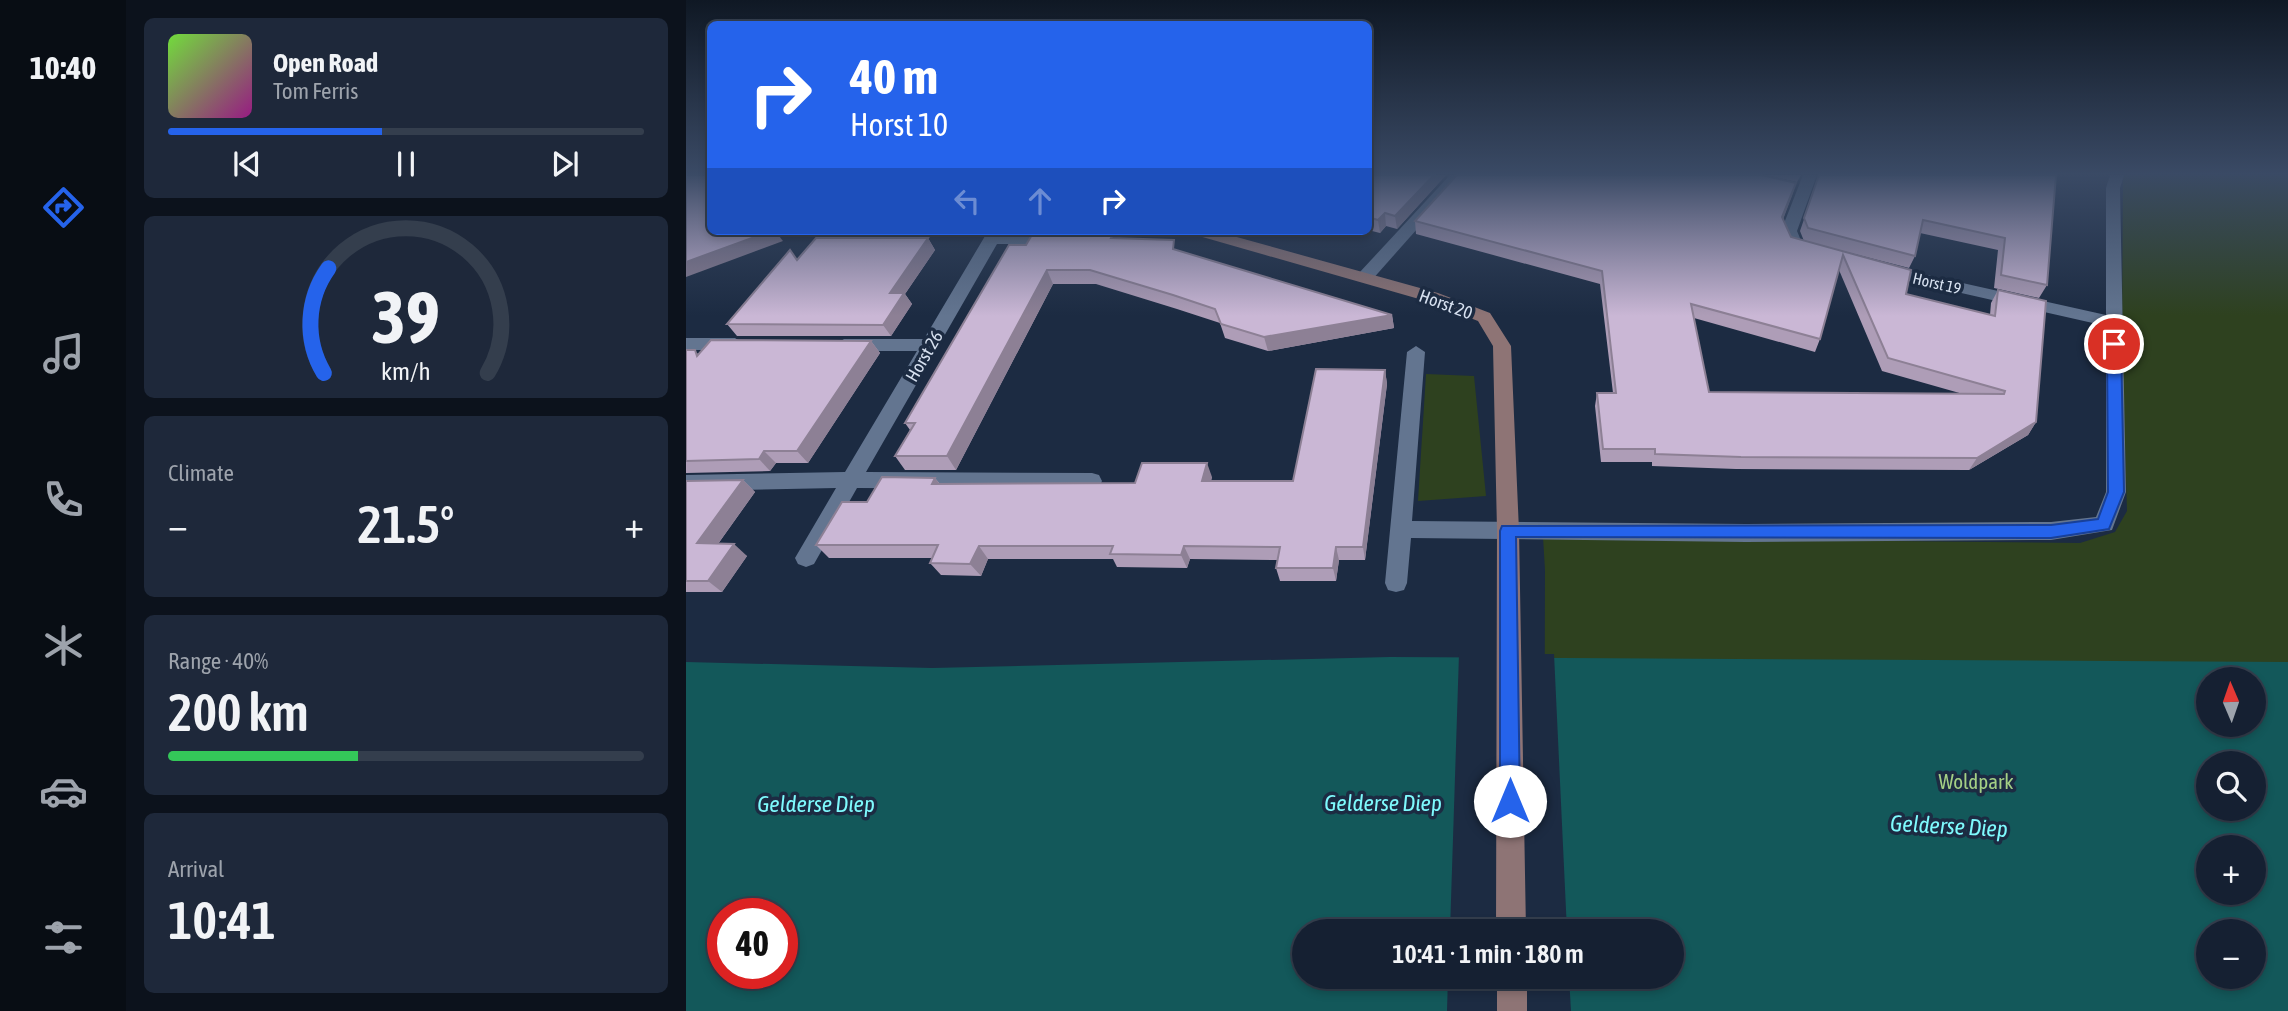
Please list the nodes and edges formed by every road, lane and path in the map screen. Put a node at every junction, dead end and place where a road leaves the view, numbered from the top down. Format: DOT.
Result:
graph roads {
  1 [pos="1415,222"];
  2 [pos="1791,222"];
  3 [pos="2113,222"];
  4 [pos="994,235"];
  5 [pos="1213,235"];
  6 [pos="1071,239"];
  7 [pos="1828,256"];
  8 [pos="1868,266"];
  9 [pos="1365,277"];
  10 [pos="2114,323"];
  11 [pos="686,344"];
  12 [pos="757,344"];
  13 [pos="824,345"];
  14 [pos="930,345"];
  15 [pos="1416,352"];
  16 [pos="851,480"];
  17 [pos="1092,481"];
  18 [pos="686,483"];
  19 [pos="1399,529"];
  20 [pos="1508,531"];
  21 [pos="806,558"];
  22 [pos="1396,583"];
  23 [pos="1511,919"];
  24 [pos="1512,989"];
  25 [pos="1512,1011"];
  1 -- 9 [label="street"];
  2 -- 7 [label="street"];
  3 -- 10 [label="street"];
  4 -- 6 [label="street"];
  4 -- 14 [label="street, Horst 26"];
  5 -- 9 [label="street, Horst 20"];
  8 -- 10 [label="street, Horst 19"];
  9 -- 20 [label="street, Horst 20"];
  10 -- 20 [label="street"];
  11 -- 12 [label="street"];
  13 -- 14 [label="street"];
  14 -- 16 [label="street, Horst 26"];
  15 -- 19 [label="street"];
  16 -- 17 [label="street"];
  16 -- 18 [label="street"];
  16 -- 21 [label="street, Horst 26"];
  19 -- 20 [label="street"];
  19 -- 22 [label="street"];
  20 -- 23 [label="street, Horst 20"];
  24 -- 25 [label="street"];
}
